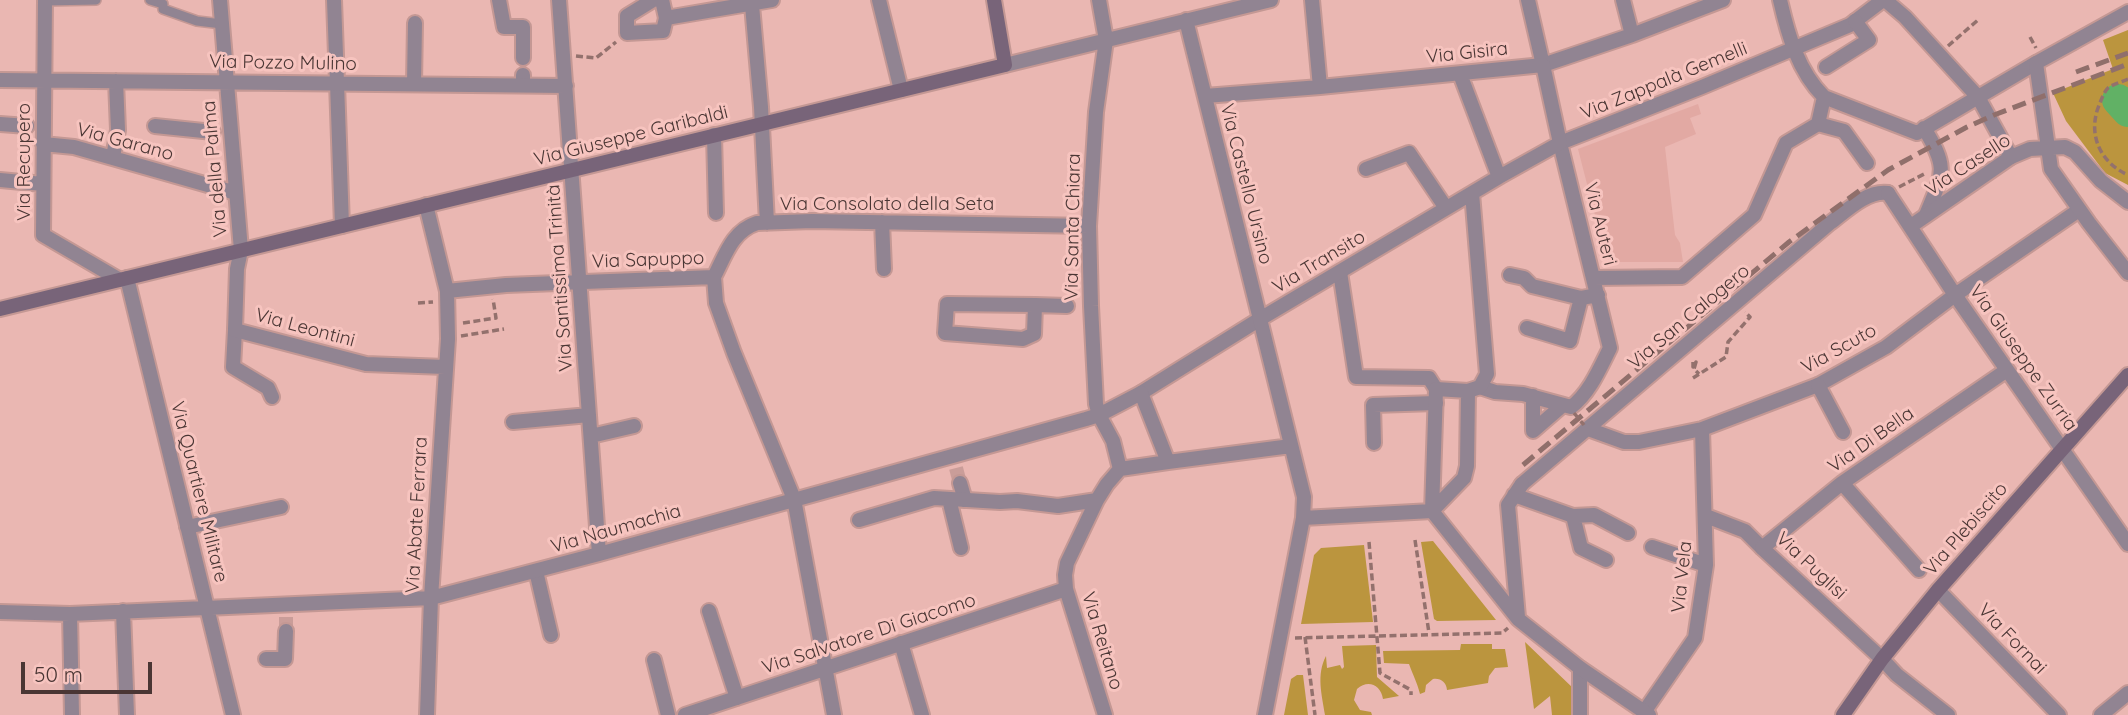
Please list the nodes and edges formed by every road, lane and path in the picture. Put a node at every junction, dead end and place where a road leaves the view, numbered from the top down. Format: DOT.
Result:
graph roads {
  1 [pos="45,0"];
  2 [pos="96,0"];
  3 [pos="150,0"];
  4 [pos="220,0"];
  5 [pos="334,0"];
  6 [pos="499,0"];
  7 [pos="559,0"];
  8 [pos="653,0"];
  9 [pos="662,0"];
  10 [pos="772,0"];
  11 [pos="879,0"];
  12 [pos="994,0"];
  13 [pos="1100,0"];
  14 [pos="1271,0"];
  15 [pos="1312,0"];
  16 [pos="1528,0"];
  17 [pos="1623,0"];
  18 [pos="1723,0"];
  19 [pos="1780,0"];
  20 [pos="1884,0"];
  21 [pos="1243,3"];
  22 [pos="752,5"];
  23 [pos="2128,12"];
  24 [pos="666,19"];
  25 [pos="1186,20"];
  26 [pos="1978,20"];
  27 [pos="1855,21"];
  28 [pos="415,23"];
  29 [pos="222,24"];
  30 [pos="627,33"];
  31 [pos="1632,35"];
  32 [pos="1106,40"];
  33 [pos="1788,47"];
  34 [pos="1938,54"];
  35 [pos="523,58"];
  36 [pos="596,58"];
  37 [pos="2036,63"];
  38 [pos="1005,65"];
  39 [pos="1543,65"];
  40 [pos="1826,67"];
  41 [pos="1460,74"];
  42 [pos="2128,79"];
  43 [pos="0,80"];
  44 [pos="44,80"];
  45 [pos="116,81"];
  46 [pos="227,82"];
  47 [pos="337,83"];
  48 [pos="414,84"];
  49 [pos="566,86"];
  50 [pos="1320,87"];
  51 [pos="901,90"];
  52 [pos="1205,96"];
  53 [pos="1824,97"];
  54 [pos="1978,97"];
  55 [pos="0,124"];
  56 [pos="762,124"];
  57 [pos="1818,124"];
  58 [pos="27,126"];
  59 [pos="155,126"];
  60 [pos="1924,128"];
  61 [pos="214,132"];
  62 [pos="714,135"];
  63 [pos="1560,143"];
  64 [pos="43,144"];
  65 [pos="2049,147"];
  66 [pos="2011,157"];
  67 [pos="113,158"];
  68 [pos="1867,163"];
  69 [pos="1942,165"];
  70 [pos="1366,169"];
  71 [pos="572,170"];
  72 [pos="2128,175"];
  73 [pos="1499,177"];
  74 [pos="0,180"];
  75 [pos="43,184"];
  76 [pos="1888,192"];
  77 [pos="236,193"];
  78 [pos="1472,193"];
  79 [pos="2128,202"];
  80 [pos="426,205"];
  81 [pos="1446,208"];
  82 [pos="2079,210"];
  83 [pos="716,213"];
  84 [pos="1926,215"];
  85 [pos="882,222"];
  86 [pos="767,223"];
  87 [pos="342,226"];
  88 [pos="1089,226"];
  89 [pos="1911,226"];
  90 [pos="241,250"];
  91 [pos="884,269"];
  92 [pos="1339,272"];
  93 [pos="2128,273"];
  94 [pos="1510,275"];
  95 [pos="714,277"];
  96 [pos="1593,278"];
  97 [pos="124,279"];
  98 [pos="580,282"];
  99 [pos="495,286"];
  100 [pos="446,287"];
  101 [pos="1598,295"];
  102 [pos="1955,295"];
  103 [pos="1581,298"];
  104 [pos="1736,303"];
  105 [pos="1035,306"];
  106 [pos="1067,306"];
  107 [pos="0,309"];
  108 [pos="1260,319"];
  109 [pos="448,327"];
  110 [pos="1527,328"];
  111 [pos="504,329"];
  112 [pos="235,330"];
  113 [pos="1693,362"];
  114 [pos="445,367"];
  115 [pos="2007,370"];
  116 [pos="1699,374"];
  117 [pos="2128,375"];
  118 [pos="1693,379"];
  119 [pos="1818,384"];
  120 [pos="1474,389"];
  121 [pos="1141,393"];
  122 [pos="1436,396"];
  123 [pos="1533,396"];
  124 [pos="272,397"];
  125 [pos="1569,409"];
  126 [pos="589,415"];
  127 [pos="1099,415"];
  128 [pos="513,422"];
  129 [pos="634,426"];
  130 [pos="1586,427"];
  131 [pos="1702,429"];
  132 [pos="1843,432"];
  133 [pos="591,436"];
  134 [pos="1374,443"];
  135 [pos="1291,446"];
  136 [pos="2062,449"];
  137 [pos="1168,462"];
  138 [pos="1120,469"];
  139 [pos="960,483"];
  140 [pos="1842,483"];
  141 [pos="1521,493"];
  142 [pos="794,499"];
  143 [pos="949,499"];
  144 [pos="965,499"];
  145 [pos="1097,500"];
  146 [pos="281,507"];
  147 [pos="1432,511"];
  148 [pos="1573,516"];
  149 [pos="1706,516"];
  150 [pos="1303,518"];
  151 [pos="859,520"];
  152 [pos="187,527"];
  153 [pos="1628,533"];
  154 [pos="1415,540"];
  155 [pos="1369,542"];
  156 [pos="2128,544"];
  157 [pos="1652,547"];
  158 [pos="961,548"];
  159 [pos="1762,548"];
  160 [pos="599,554"];
  161 [pos="1606,560"];
  162 [pos="1706,565"];
  163 [pos="1919,570"];
  164 [pos="536,571"];
  165 [pos="1066,589"];
  166 [pos="1938,590"];
  167 [pos="431,598"];
  168 [pos="207,607"];
  169 [pos="127,611"];
  170 [pos="709,611"];
  171 [pos="0,612"];
  172 [pos="70,614"];
  173 [pos="1513,624"];
  174 [pos="286,631"];
  175 [pos="1429,633"];
  176 [pos="551,635"];
  177 [pos="1378,635"];
  178 [pos="1305,637"];
  179 [pos="1295,638"];
  180 [pos="901,643"];
  181 [pos="266,659"];
  182 [pos="1882,659"];
  183 [pos="654,660"];
  184 [pos="826,668"];
  185 [pos="1580,668"];
  186 [pos="2128,693"];
  187 [pos="1411,695"];
  188 [pos="737,698"];
  189 [pos="1646,713"];
  190 [pos="72,715"];
  191 [pos="127,715"];
  192 [pos="233,715"];
  193 [pos="427,715"];
  194 [pos="668,715"];
  195 [pos="685,715"];
  196 [pos="834,715"];
  197 [pos="922,715"];
  198 [pos="1105,715"];
  199 [pos="1265,715"];
  200 [pos="1315,715"];
  201 [pos="1580,715"];
  202 [pos="1843,715"];
  203 [pos="1948,715"];
  204 [pos="2059,715"];
  205 [pos="2101,715"];
  1 -- 2 [label="lane"];
  1 -- 44 [label="street, Via Recupero"];
  3 -- 29 [label="lane"];
  4 -- 29 [label="street, Via della Palma"];
  5 -- 47 [label="street"];
  6 -- 35 [label="street"];
  7 -- 49 [label="street, Via Santissima Trinità"];
  8 -- 30 [label="street"];
  9 -- 24 [label="street"];
  10 -- 22 [label="street"];
  11 -- 51 [label="street"];
  12 -- 38 [label="main road"];
  13 -- 32 [label="street, Via Santa Chiara"];
  14 -- 21 [label="street, Via Giuseppe Garibaldi"];
  15 -- 50 [label="street"];
  16 -- 39 [label="street, Via Auteri"];
  17 -- 31 [label="street"];
  18 -- 31 [label="street, Via Gisira"];
  19 -- 33 [label="street"];
  20 -- 27 [label="street, Via Zappalà Gemelli"];
  20 -- 34 [label="street"];
  21 -- 25 [label="street, Via Giuseppe Garibaldi"];
  22 -- 24 [label="street"];
  22 -- 56 [label="street"];
  23 -- 37 [label="street"];
  24 -- 30 [label="street"];
  25 -- 32 [label="street, Via Giuseppe Garibaldi"];
  25 -- 52 [label="street, Via Castello Ursino"];
  26 -- 34 [label="path"];
  27 -- 33 [label="street, Via Zappalà Gemelli"];
  27 -- 40 [label="street"];
  28 -- 48 [label="street"];
  29 -- 46 [label="street, Via della Palma"];
  30 -- 36 [label="path"];
  31 -- 39 [label="street, Via Gisira"];
  32 -- 38 [label="street, Via Giuseppe Garibaldi"];
  32 -- 88 [label="street, Via Santa Chiara"];
  33 -- 53 [label="street"];
  33 -- 63 [label="street, Via Zappalà Gemelli"];
  34 -- 54 [label="street"];
  37 -- 54 [label="street"];
  37 -- 65 [label="street"];
  38 -- 51 [label="main road, Via Giuseppe Garibaldi"];
  39 -- 41 [label="street, Via Gisira"];
  39 -- 63 [label="street, Via Auteri"];
  41 -- 50 [label="street, Via Gisira"];
  41 -- 73 [label="street"];
  42 -- 72 [label="path"];
  43 -- 44 [label="street, Via Pozzo Mulino"];
  44 -- 45 [label="street, Via Pozzo Mulino"];
  44 -- 64 [label="street, Via Recupero"];
  45 -- 46 [label="street, Via Pozzo Mulino"];
  45 -- 67 [label="street"];
  46 -- 47 [label="street, Via Pozzo Mulino"];
  46 -- 77 [label="street, Via della Palma"];
  47 -- 48 [label="street, Via Pozzo Mulino"];
  47 -- 87 [label="street"];
  48 -- 49 [label="street, Via Pozzo Mulino"];
  49 -- 71 [label="street, Via Santissima Trinità"];
  50 -- 52 [label="street, Via Gisira"];
  51 -- 56 [label="main road, Via Giuseppe Garibaldi"];
  52 -- 108 [label="street, Via Castello Ursino"];
  53 -- 57 [label="street"];
  53 -- 60 [label="street"];
  54 -- 60 [label="street"];
  54 -- 66 [label="street"];
  55 -- 58 [label="street"];
  56 -- 62 [label="main road, Via Giuseppe Garibaldi"];
  56 -- 86 [label="street"];
  57 -- 68 [label="street"];
  57 -- 96 [label="street"];
  59 -- 61 [label="street"];
  60 -- 69 [label="street"];
  62 -- 71 [label="main road, Via Giuseppe Garibaldi"];
  62 -- 83 [label="street"];
  63 -- 73 [label="street, Via Transito"];
  63 -- 96 [label="street, Via Auteri"];
  64 -- 67 [label="street, Via Garano"];
  64 -- 75 [label="street, Via Recupero"];
  65 -- 66 [label="street, Via Casello"];
  65 -- 79 [label="street"];
  65 -- 82 [label="street"];
  66 -- 84 [label="street, Via Casello"];
  67 -- 77 [label="street, Via Garano"];
  69 -- 76 [label="path"];
  69 -- 84 [label="street"];
  70 -- 81 [label="street"];
  71 -- 80 [label="main road, Via Giuseppe Garibaldi"];
  71 -- 98 [label="street, Via Santissima Trinità"];
  73 -- 78 [label="street, Via Transito"];
  74 -- 75 [label="street"];
  75 -- 97 [label="street, Via Recupero"];
  76 -- 89 [label="street, Via Giuseppe Zurria"];
  76 -- 104 [label="street, Via San Calogero"];
  77 -- 90 [label="street, Via della Palma"];
  78 -- 81 [label="street, Via Transito"];
  78 -- 120 [label="street"];
  80 -- 87 [label="main road, Via Giuseppe Garibaldi"];
  80 -- 100 [label="street"];
  81 -- 92 [label="street, Via Transito"];
  82 -- 93 [label="street"];
  82 -- 102 [label="street, Via Scuto"];
  84 -- 89 [label="street, Via Casello"];
  85 -- 86 [label="street, Via Consolato della Seta"];
  85 -- 88 [label="street, Via Consolato della Seta"];
  85 -- 91 [label="street"];
  86 -- 95 [label="street, Via Consolato della Seta"];
  87 -- 90 [label="main road, Via Giuseppe Garibaldi"];
  88 -- 127 [label="street, Via Santa Chiara"];
  89 -- 102 [label="street, Via Giuseppe Zurria"];
  90 -- 97 [label="main road, Via Giuseppe Garibaldi"];
  90 -- 112 [label="street, Via Leontini"];
  92 -- 108 [label="street, Via Transito"];
  92 -- 122 [label="street"];
  94 -- 103 [label="street"];
  95 -- 98 [label="street, Via Sapuppo"];
  95 -- 142 [label="street"];
  96 -- 101 [label="street, Via Auteri"];
  97 -- 107 [label="main road, Via Giuseppe Garibaldi"];
  97 -- 152 [label="street, Via Quartiere Militare"];
  98 -- 99 [label="street, Via Sapuppo"];
  98 -- 126 [label="street, Via Santissima Trinità"];
  99 -- 100 [label="street, Via Sapuppo"];
  99 -- 109 [label="path"];
  100 -- 109 [label="street, Via Abate Ferrara"];
  101 -- 103 [label="street"];
  101 -- 125 [label="street, Via Auteri"];
  102 -- 115 [label="street, Via Giuseppe Zurria"];
  102 -- 119 [label="street, Via Scuto"];
  103 -- 110 [label="street"];
  104 -- 116 [label="path"];
  104 -- 130 [label="street, Via San Calogero"];
  105 -- 105 [label="street"];
  105 -- 106 [label="street"];
  108 -- 121 [label="street, Via Transito"];
  108 -- 135 [label="street, Via Castello Ursino"];
  109 -- 111 [label="path"];
  109 -- 114 [label="street, Via Abate Ferrara"];
  112 -- 114 [label="street, Via Leontini"];
  112 -- 124 [label="street"];
  113 -- 116 [label="path"];
  114 -- 167 [label="street, Via Abate Ferrara"];
  115 -- 136 [label="street, Via Giuseppe Zurria"];
  115 -- 140 [label="street, Via Di Bella"];
  116 -- 118 [label="path"];
  117 -- 136 [label="main road, Via Plebiscito"];
  119 -- 131 [label="street, Via Scuto"];
  119 -- 132 [label="street"];
  120 -- 122 [label="street"];
  120 -- 123 [label="street"];
  120 -- 147 [label="street"];
  121 -- 127 [label="street, Via Transito"];
  121 -- 137 [label="street"];
  122 -- 134 [label="street"];
  122 -- 147 [label="street"];
  123 -- 125 [label="street"];
  123 -- 125 [label="street, Via Auteri"];
  125 -- 130 [label="path, bridge"];
  126 -- 128 [label="street"];
  126 -- 133 [label="street, Via Santissima Trinità"];
  127 -- 138 [label="street, Via Santa Chiara"];
  127 -- 142 [label="street, Via Naumachia"];
  129 -- 133 [label="street"];
  130 -- 131 [label="street, Via Scuto"];
  130 -- 141 [label="street, Via San Calogero"];
  131 -- 149 [label="street, Via Vela"];
  133 -- 160 [label="street, Via Santissima Trinità"];
  135 -- 137 [label="street"];
  135 -- 150 [label="street, Via Castello Ursino"];
  136 -- 156 [label="street, Via Giuseppe Zurria"];
  136 -- 166 [label="main road, Via Plebiscito"];
  137 -- 138 [label="street"];
  138 -- 145 [label="street, Via Reitano"];
  139 -- 144 [label="street"];
  140 -- 159 [label="street, Via Di Bella"];
  140 -- 163 [label="street"];
  141 -- 148 [label="street"];
  141 -- 173 [label="street"];
  142 -- 160 [label="street, Via Naumachia"];
  142 -- 184 [label="street"];
  143 -- 144 [label="street"];
  143 -- 151 [label="street"];
  143 -- 158 [label="street"];
  144 -- 145 [label="street"];
  145 -- 165 [label="street, Via Reitano"];
  146 -- 152 [label="street"];
  147 -- 150 [label="street"];
  147 -- 173 [label="street"];
  148 -- 153 [label="street"];
  148 -- 161 [label="street"];
  149 -- 159 [label="street, Via Puglisi"];
  149 -- 162 [label="street, Via Vela"];
  150 -- 199 [label="street, Via Castello Ursino"];
  152 -- 168 [label="street, Via Quartiere Militare"];
  154 -- 175 [label="path"];
  155 -- 177 [label="path"];
  157 -- 162 [label="street"];
  159 -- 182 [label="street, Via Puglisi"];
  160 -- 164 [label="street, Via Naumachia"];
  162 -- 189 [label="street, Via Vela"];
  164 -- 167 [label="street, Via Naumachia"];
  164 -- 176 [label="street"];
  165 -- 180 [label="street, Via Salvatore Di Giacomo"];
  165 -- 198 [label="street, Via Reitano"];
  166 -- 182 [label="main road, Via Plebiscito"];
  166 -- 204 [label="street, Via Fornai"];
  167 -- 168 [label="street, Via Naumachia"];
  167 -- 193 [label="street, Via Abate Ferrara"];
  168 -- 169 [label="street, Via Naumachia"];
  168 -- 192 [label="street, Via Quartiere Militare"];
  169 -- 172 [label="street, Via Naumachia"];
  169 -- 191 [label="street"];
  170 -- 188 [label="street"];
  171 -- 172 [label="street, Via Naumachia"];
  172 -- 190 [label="street"];
  173 -- 175 [label="path"];
  173 -- 185 [label="street"];
  174 -- 181 [label="street"];
  175 -- 177 [label="path"];
  177 -- 178 [label="path"];
  177 -- 187 [label="path"];
  178 -- 179 [label="path"];
  178 -- 200 [label="path"];
  180 -- 184 [label="street, Via Salvatore Di Giacomo"];
  180 -- 197 [label="street"];
  182 -- 202 [label="main road, Via Plebiscito"];
  182 -- 203 [label="street, Via Puglisi"];
  183 -- 194 [label="street"];
  184 -- 188 [label="street, Via Salvatore Di Giacomo"];
  184 -- 196 [label="street"];
  185 -- 189 [label="street"];
  185 -- 201 [label="street"];
  186 -- 205 [label="street"];
  188 -- 195 [label="street, Via Salvatore Di Giacomo"];
}
